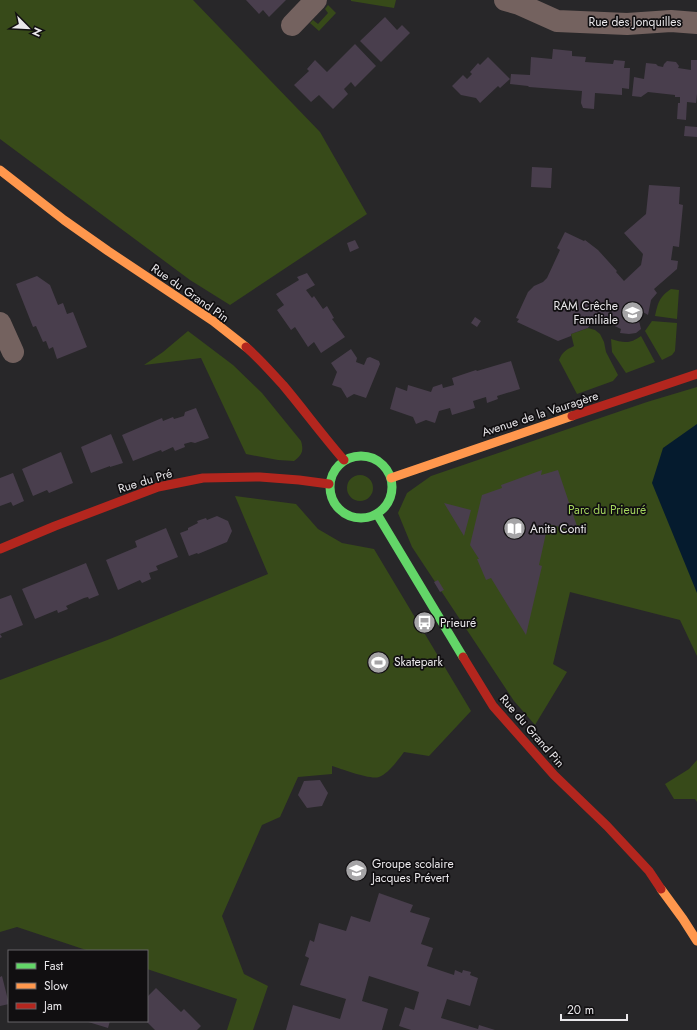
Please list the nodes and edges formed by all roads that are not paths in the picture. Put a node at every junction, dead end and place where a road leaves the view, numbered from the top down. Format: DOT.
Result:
graph roads {
  1 [pos="316,0"];
  2 [pos="506,0"];
  3 [pos="697,23"];
  4 [pos="292,25"];
  5 [pos="0,170"];
  6 [pos="0,323"];
  7 [pos="13,352"];
  8 [pos="697,374"];
  9 [pos="344,460"];
  10 [pos="391,478"];
  11 [pos="329,484"];
  12 [pos="377,514"];
  13 [pos="0,549"];
  14 [pos="697,941"];
  1 -- 4 [label="street"];
  2 -- 3 [label="street, Rue des Jonquilles"];
  5 -- 9 [label="street, Rue du Grand Pin"];
  6 -- 7 [label="street"];
  8 -- 10 [label="street, Avenue de la Vauragère"];
  9 -- 10 [label="street"];
  9 -- 11 [label="street"];
  10 -- 12 [label="street"];
  11 -- 12 [label="street"];
  11 -- 13 [label="street, Rue du Pré"];
  12 -- 14 [label="street, Rue du Grand Pin"];
}
